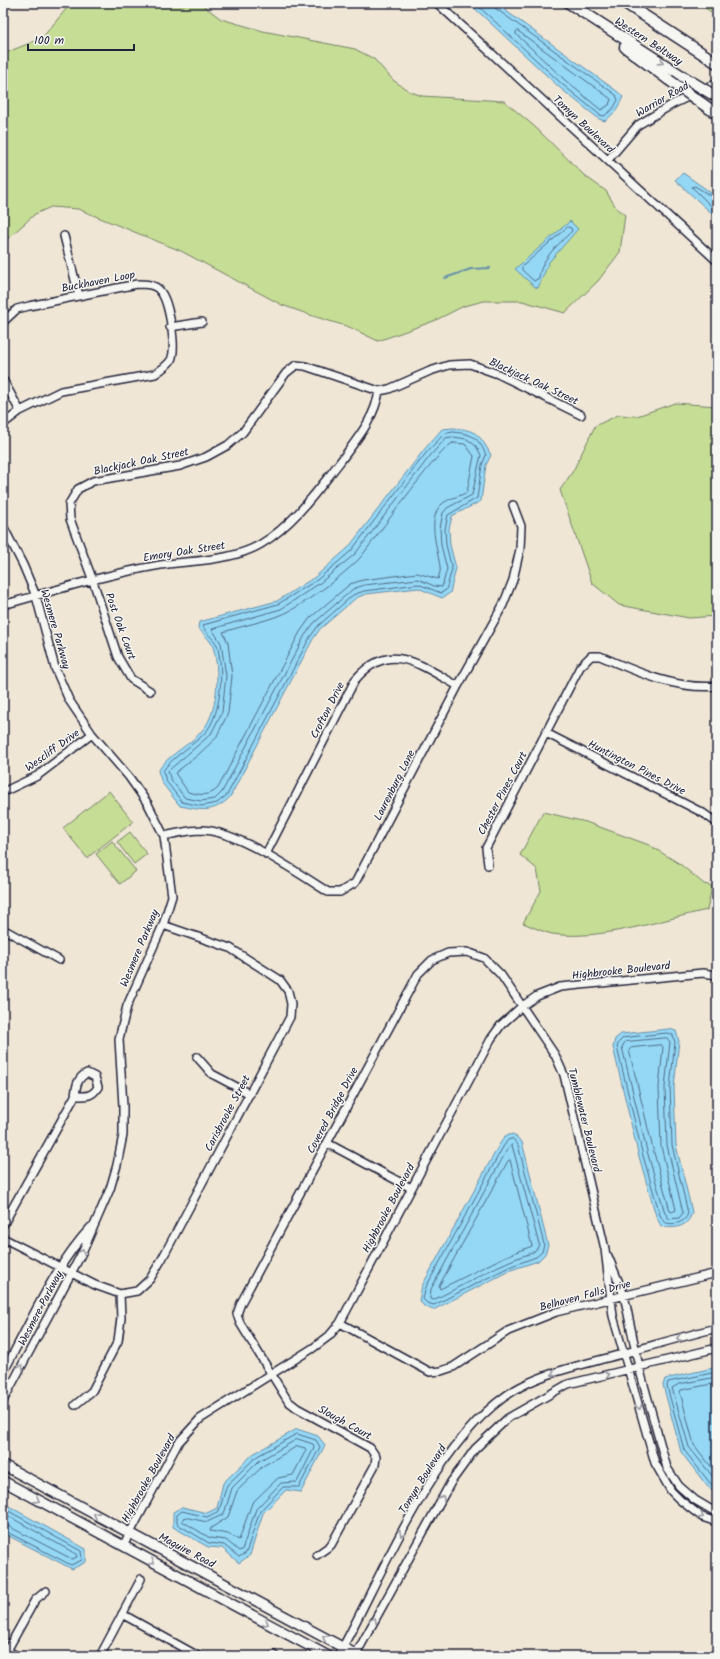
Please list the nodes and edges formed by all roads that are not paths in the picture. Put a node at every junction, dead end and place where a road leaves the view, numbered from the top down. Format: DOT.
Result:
graph roads {
  1 [pos="437,3"];
  2 [pos="565,3"];
  3 [pos="569,3"];
  4 [pos="625,3"];
  5 [pos="716,62"];
  6 [pos="717,83"];
  7 [pos="717,97"];
  8 [pos="717,114"];
  9 [pos="608,160"];
  10 [pos="64,236"];
  11 [pos="717,261"];
  12 [pos="79,296"];
  13 [pos="3,322"];
  14 [pos="202,322"];
  15 [pos="170,327"];
  16 [pos="3,380"];
  17 [pos="379,391"];
  18 [pos="20,411"];
  19 [pos="581,416"];
  20 [pos="3,424"];
  21 [pos="513,505"];
  22 [pos="3,526"];
  23 [pos="93,581"];
  24 [pos="36,596"];
  25 [pos="3,605"];
  26 [pos="458,686"];
  27 [pos="717,686"];
  28 [pos="150,691"];
  29 [pos="546,733"];
  30 [pos="92,734"];
  31 [pos="3,792"];
  32 [pos="717,823"];
  33 [pos="164,836"];
  34 [pos="266,854"];
  35 [pos="488,865"];
  36 [pos="164,925"];
  37 [pos="3,929"];
  38 [pos="59,960"];
  39 [pos="717,975"];
  40 [pos="521,1007"];
  41 [pos="197,1058"];
  42 [pos="250,1094"];
  43 [pos="75,1096"];
  44 [pos="327,1143"];
  45 [pos="411,1188"];
  46 [pos="94,1224"];
  47 [pos="3,1225"];
  48 [pos="3,1238"];
  49 [pos="605,1249"];
  50 [pos="60,1268"];
  51 [pos="717,1272"];
  52 [pos="70,1274"];
  53 [pos="120,1294"];
  54 [pos="624,1296"];
  55 [pos="610,1299"];
  56 [pos="340,1323"];
  57 [pos="630,1324"];
  58 [pos="616,1327"];
  59 [pos="717,1328"];
  60 [pos="717,1348"];
  61 [pos="636,1350"];
  62 [pos="623,1354"];
  63 [pos="640,1367"];
  64 [pos="628,1370"];
  65 [pos="3,1373"];
  66 [pos="272,1375"];
  67 [pos="3,1401"];
  68 [pos="75,1406"];
  69 [pos="3,1465"];
  70 [pos="667,1468"];
  71 [pos="658,1472"];
  72 [pos="3,1481"];
  73 [pos="717,1513"];
  74 [pos="717,1522"];
  75 [pos="130,1533"];
  76 [pos="123,1546"];
  77 [pos="317,1555"];
  78 [pos="141,1579"];
  79 [pos="46,1591"];
  80 [pos="122,1614"];
  81 [pos="343,1647"];
  82 [pos="5,1652"];
  83 [pos="356,1655"];
  84 [pos="17,1656"];
  85 [pos="100,1656"];
  86 [pos="198,1656"];
  87 [pos="328,1656"];
  88 [pos="338,1656"];
  1 -- 9 [label="street, Tomyn Boulevard"];
  2 -- 8 [label="highway, bridge"];
  3 -- 7 [label="highway, Western Beltway, one-way, bridge"];
  4 -- 5 [label="highway, Western Beltway"];
  6 -- 9 [label="street, Warrior Road"];
  9 -- 11 [label="street, Tomyn Boulevard"];
  10 -- 12 [label="street"];
  12 -- 13 [label="street, Buckhaven Loop"];
  12 -- 15 [label="street, Buckhaven Loop"];
  14 -- 15 [label="street"];
  15 -- 18 [label="street, Buckhaven Loop"];
  16 -- 18 [label="street"];
  17 -- 19 [label="street, Blackjack Oak Street"];
  17 -- 23 [label="street, Emory Oak Street"];
  17 -- 23 [label="street, Blackjack Oak Street"];
  18 -- 20 [label="street, Buckhaven Loop"];
  21 -- 26 [label="street, Laurenburg Lane"];
  22 -- 24 [label="street, Wesmere Parkway"];
  23 -- 24 [label="street, Emory Oak Street"];
  23 -- 28 [label="street, Post Oak Court"];
  24 -- 25 [label="street, Emory Oak Street"];
  24 -- 30 [label="street, Wesmere Parkway"];
  26 -- 34 [label="street, Crofton Drive"];
  26 -- 34 [label="street, Laurenburg Lane"];
  27 -- 29 [label="street, Chester Pines Court"];
  29 -- 32 [label="street, Huntington Pines Drive"];
  29 -- 35 [label="street, Chester Pines Court"];
  30 -- 31 [label="street, Wescliff Drive"];
  30 -- 33 [label="street, Wesmere Parkway"];
  33 -- 34 [label="street, Laurenburg Lane"];
  33 -- 36 [label="street, Wesmere Parkway"];
  36 -- 42 [label="street, Carisbrooke Street"];
  36 -- 46 [label="street, Wesmere Parkway"];
  37 -- 38 [label="street"];
  39 -- 40 [label="street, Highbrooke Boulevard"];
  40 -- 44 [label="street, Covered Bridge Drive"];
  40 -- 45 [label="street, Highbrooke Boulevard"];
  40 -- 49 [label="street, Tumblewater Boulevard"];
  41 -- 42 [label="street"];
  42 -- 53 [label="street, Carisbrooke Street"];
  43 -- 47 [label="street"];
  44 -- 45 [label="street"];
  44 -- 66 [label="street, Covered Bridge Drive"];
  45 -- 56 [label="street, Highbrooke Boulevard"];
  46 -- 50 [label="street, Wesmere Parkway"];
  52 -- 46 [label="street, Wesmere Parkway, one-way"];
  48 -- 50 [label="street"];
  49 -- 54 [label="street, Tumblewater Boulevard"];
  49 -- 55 [label="street, Tumblewater Boulevard"];
  50 -- 52 [label="street"];
  50 -- 65 [label="street, Wesmere Parkway"];
  51 -- 54 [label="street, Belhaven Falls Drive"];
  52 -- 53 [label="street"];
  67 -- 52 [label="street, Wesmere Parkway, one-way"];
  53 -- 68 [label="street"];
  54 -- 55 [label="street, Belhaven Falls Drive"];
  54 -- 57 [label="street, Tumblewater Boulevard"];
  55 -- 56 [label="street, Belhaven Falls Drive"];
  55 -- 58 [label="street, Tumblewater Boulevard"];
  56 -- 66 [label="street, Highbrooke Boulevard"];
  57 -- 58 [label="street"];
  57 -- 61 [label="street, Tumblewater Boulevard"];
  58 -- 62 [label="street, Tumblewater Boulevard"];
  59 -- 61 [label="street, Tomyn Boulevard, one-way"];
  60 -- 63 [label="street"];
  61 -- 62 [label="street, Tomyn Boulevard"];
  61 -- 63 [label="street, Tumblewater Boulevard"];
  62 -- 64 [label="street, Tumblewater Boulevard"];
  62 -- 81 [label="street, Tomyn Boulevard, one-way"];
  63 -- 64 [label="street"];
  63 -- 70 [label="street, Tumblewater Boulevard"];
  64 -- 71 [label="street, Tumblewater Boulevard, one-way"];
  83 -- 64 [label="street, one-way"];
  66 -- 75 [label="street, Highbrooke Boulevard"];
  66 -- 77 [label="street, Slough Court"];
  75 -- 69 [label="main road, Maguire Road, one-way"];
  70 -- 71 [label="street"];
  70 -- 73 [label="street, Tumblewater Boulevard"];
  71 -- 74 [label="street, Tumblewater Boulevard, one-way"];
  72 -- 76 [label="main road, one-way"];
  75 -- 76 [label="street, Highbrooke Boulevard"];
  81 -- 75 [label="main road, Maguire Road, one-way"];
  76 -- 87 [label="main road, one-way"];
  78 -- 80 [label="street"];
  79 -- 82 [label="street"];
  80 -- 85 [label="street"];
  80 -- 86 [label="street"];
  81 -- 83 [label="main road, Maguire Road"];
  81 -- 88 [label="street, Tomyn Boulevard"];
  82 -- 84 [label="street"];
}
